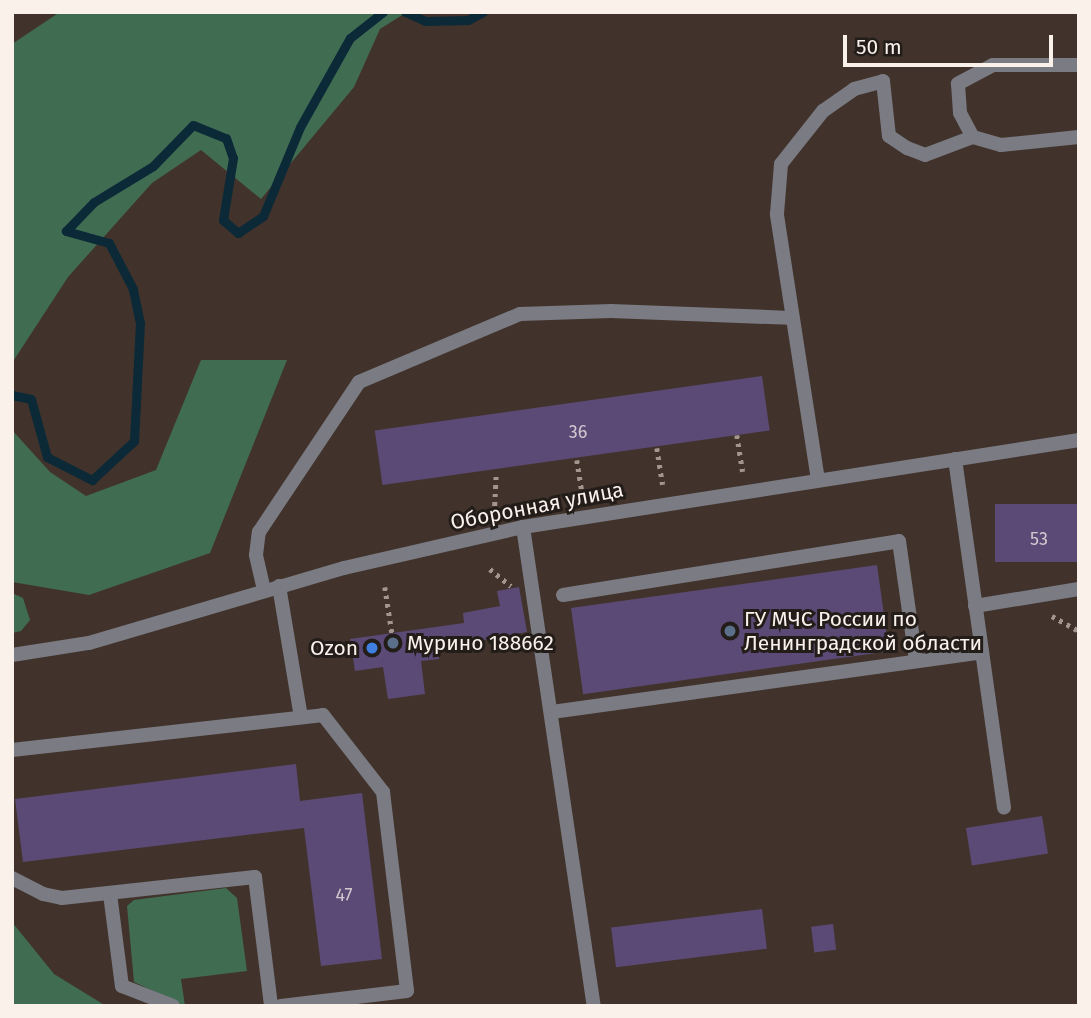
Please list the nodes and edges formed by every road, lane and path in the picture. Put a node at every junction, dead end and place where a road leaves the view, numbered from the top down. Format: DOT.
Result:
graph roads {
  1 [pos="1079,65"];
  2 [pos="973,137"];
  3 [pos="1079,137"];
  4 [pos="790,318"];
  5 [pos="737,435"];
  6 [pos="1079,440"];
  7 [pos="657,447"];
  8 [pos="955,459"];
  9 [pos="577,460"];
  10 [pos="496,473"];
  11 [pos="817,480"];
  12 [pos="746,492"];
  13 [pos="666,504"];
  14 [pos="494,517"];
  15 [pos="586,517"];
  16 [pos="523,527"];
  17 [pos="490,569"];
  18 [pos="279,586"];
  19 [pos="385,587"];
  20 [pos="514,588"];
  21 [pos="1079,589"];
  22 [pos="264,590"];
  23 [pos="563,594"];
  24 [pos="975,606"];
  25 [pos="392,633"];
  26 [pos="982,652"];
  27 [pos="12,655"];
  28 [pos="916,661"];
  29 [pos="552,712"];
  30 [pos="301,717"];
  31 [pos="12,750"];
  32 [pos="1004,808"];
  33 [pos="12,878"];
  34 [pos="110,894"];
  35 [pos="173,1006"];
  36 [pos="271,1006"];
  37 [pos="281,1006"];
  38 [pos="594,1006"];
  1 -- 2 [label="street"];
  2 -- 3 [label="street"];
  2 -- 4 [label="street"];
  4 -- 11 [label="street"];
  4 -- 22 [label="street"];
  5 -- 12 [label="path"];
  6 -- 8 [label="street, Оборонная улица"];
  7 -- 13 [label="path"];
  8 -- 11 [label="street, Оборонная улица"];
  8 -- 24 [label="street"];
  9 -- 15 [label="path"];
  10 -- 14 [label="path"];
  11 -- 12 [label="street, Оборонная улица"];
  12 -- 13 [label="street, Оборонная улица"];
  13 -- 15 [label="street, Оборонная улица"];
  15 -- 16 [label="street, Оборонная улица"];
  16 -- 18 [label="street, Оборонная улица"];
  16 -- 29 [label="street"];
  17 -- 20 [label="path"];
  18 -- 22 [label="street, Оборонная улица"];
  18 -- 30 [label="street"];
  19 -- 25 [label="path"];
  21 -- 24 [label="street"];
  22 -- 27 [label="street, Оборонная улица"];
  23 -- 28 [label="street"];
  24 -- 26 [label="street"];
  26 -- 28 [label="street"];
  26 -- 32 [label="street"];
  28 -- 29 [label="street"];
  29 -- 38 [label="street"];
  30 -- 31 [label="street"];
  30 -- 37 [label="street"];
  33 -- 34 [label="street"];
  34 -- 35 [label="street"];
  34 -- 36 [label="street"];
}
